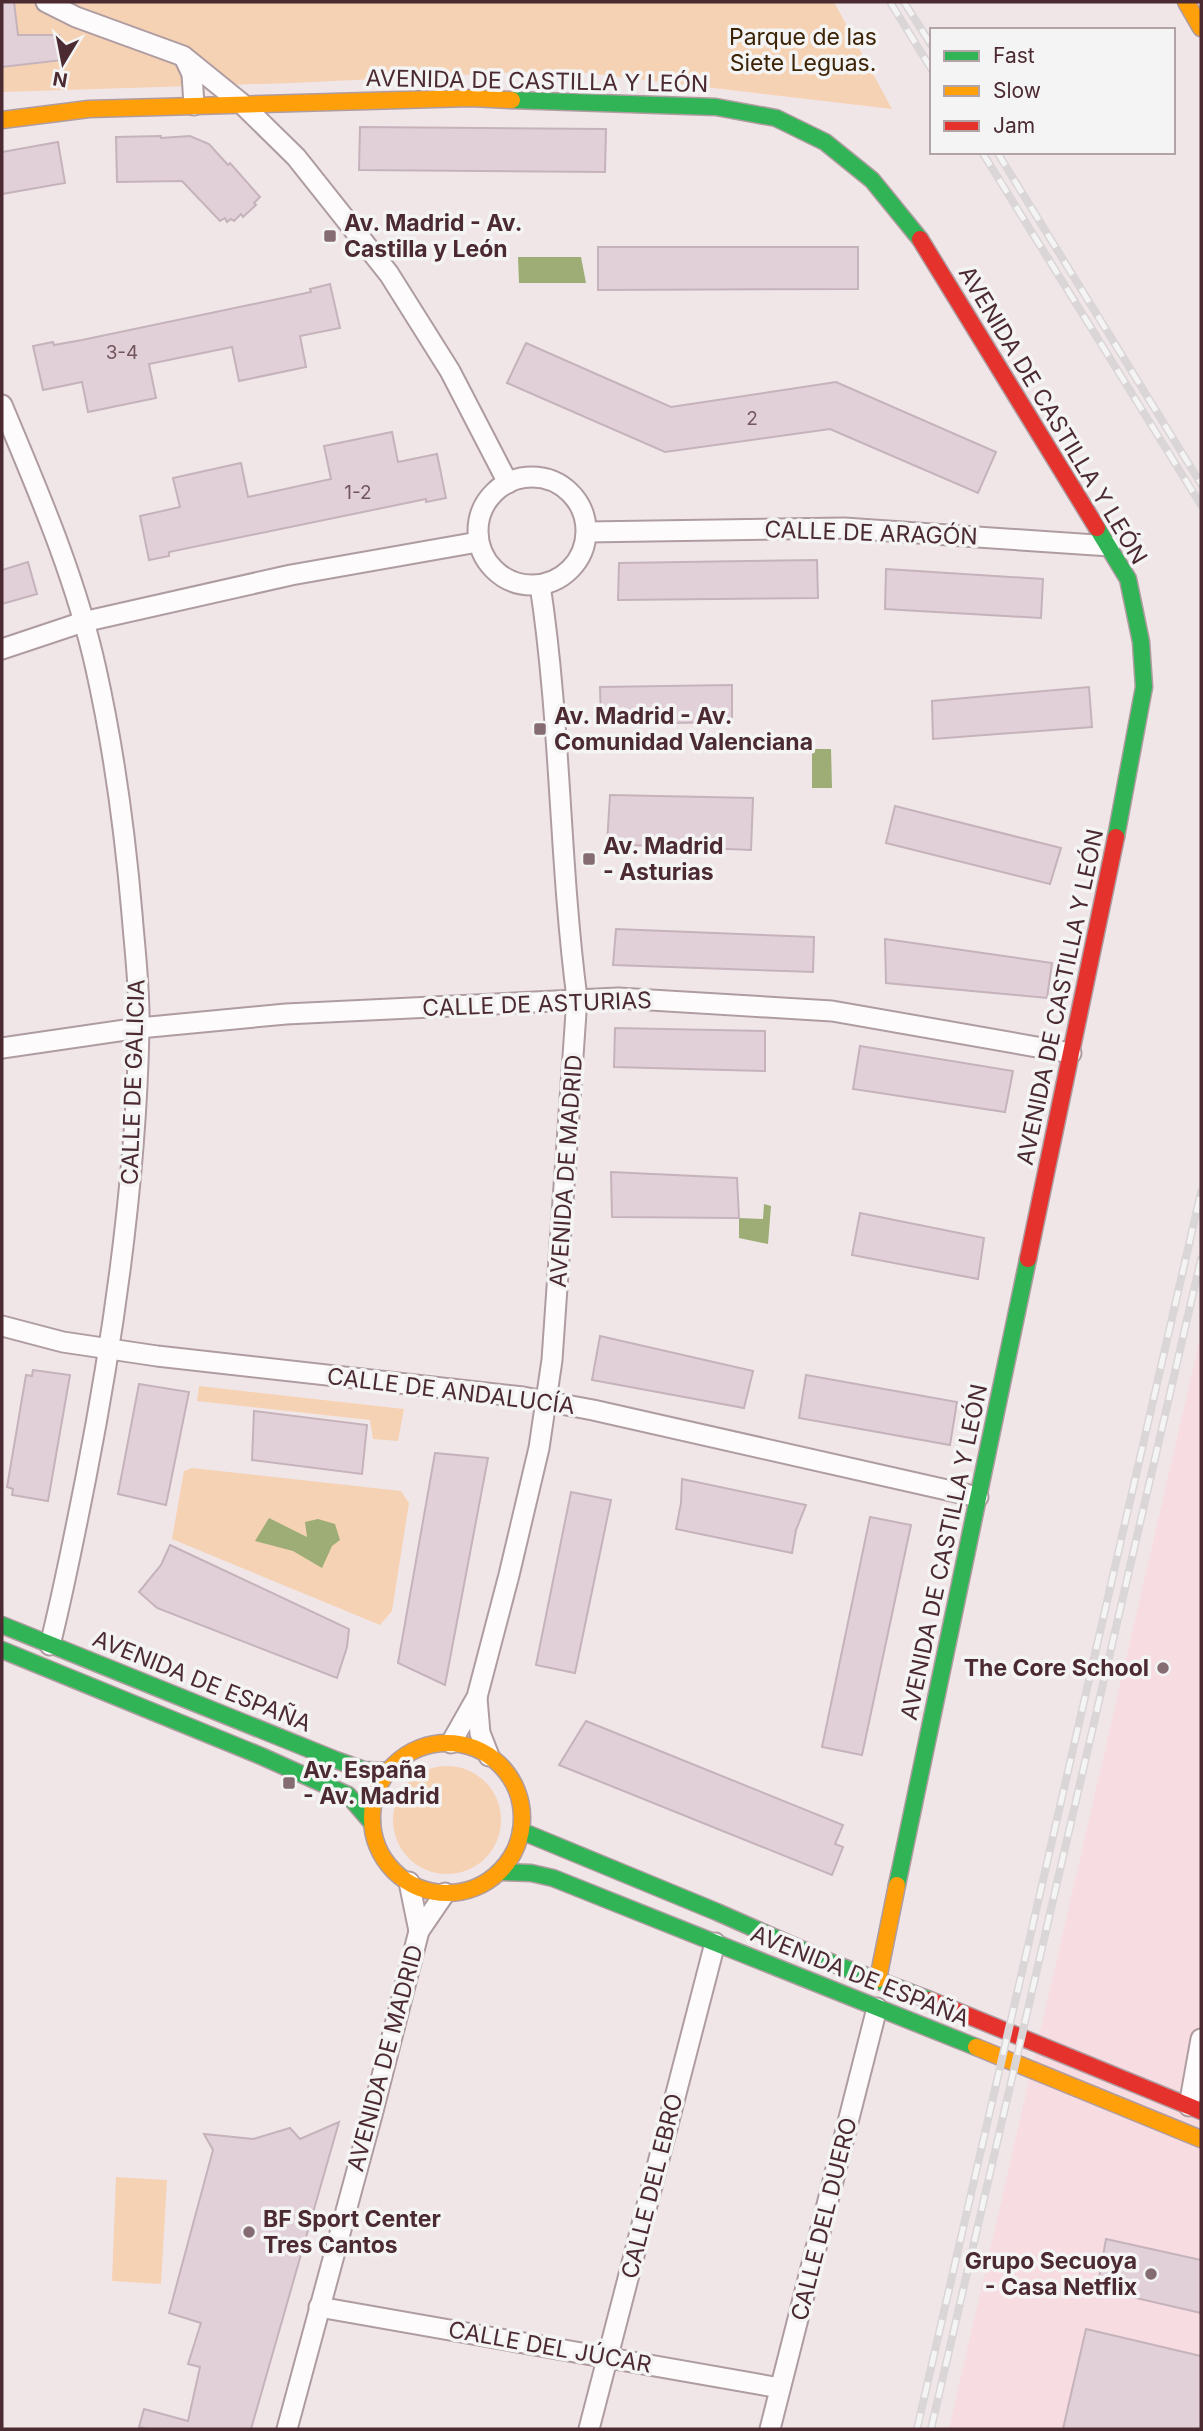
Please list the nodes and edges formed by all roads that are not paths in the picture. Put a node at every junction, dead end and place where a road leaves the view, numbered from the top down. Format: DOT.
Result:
graph roads {
  1 [pos="46,2"];
  2 [pos="1186,2"];
  3 [pos="1201,28"];
  4 [pos="183,56"];
  5 [pos="241,103"];
  6 [pos="194,104"];
  7 [pos="2,120"];
  8 [pos="2,405"];
  9 [pos="508,483"];
  10 [pos="587,532"];
  11 [pos="478,542"];
  12 [pos="1110,546"];
  13 [pos="540,585"];
  14 [pos="83,622"];
  15 [pos="2,649"];
  16 [pos="577,999"];
  17 [pos="139,1028"];
  18 [pos="2,1048"];
  19 [pos="1071,1053"];
  20 [pos="2,1326"];
  21 [pos="109,1350"];
  22 [pos="546,1401"];
  23 [pos="978,1497"];
  24 [pos="2,1625"];
  25 [pos="50,1645"];
  26 [pos="2,1650"];
  27 [pos="477,1697"];
  28 [pos="451,1743"];
  29 [pos="489,1756"];
  30 [pos="388,1771"];
  31 [pos="372,1823"];
  32 [pos="521,1831"];
  33 [pos="499,1872"];
  34 [pos="409,1882"];
  35 [pos="446,1893"];
  36 [pos="419,1931"];
  37 [pos="715,1943"];
  38 [pos="878,1979"];
  39 [pos="877,2008"];
  40 [pos="1201,2039"];
  41 [pos="1195,2108"];
  42 [pos="1201,2139"];
  43 [pos="319,2307"];
  44 [pos="608,2356"];
  45 [pos="780,2388"];
  46 [pos="287,2429"];
  47 [pos="589,2429"];
  48 [pos="770,2429"];
  1 -- 4 [label="street"];
  2 -- 3 [label="main road"];
  4 -- 5 [label="street"];
  4 -- 6 [label="street"];
  5 -- 6 [label="main road, AVENIDA DE CASTILLA Y LEÓN"];
  5 -- 9 [label="street"];
  5 -- 12 [label="main road, AVENIDA DE CASTILLA Y LEÓN"];
  6 -- 7 [label="main road, AVENIDA DE CASTILLA Y LEÓN"];
  8 -- 14 [label="street, CALLE DE GALICIA"];
  9 -- 10 [label="street"];
  9 -- 11 [label="street"];
  10 -- 12 [label="street, CALLE DE ARAGÓN"];
  10 -- 13 [label="street"];
  11 -- 13 [label="street"];
  11 -- 14 [label="street"];
  12 -- 19 [label="main road, AVENIDA DE CASTILLA Y LEÓN"];
  13 -- 16 [label="street, AVENIDA DE MADRID"];
  14 -- 15 [label="street"];
  14 -- 17 [label="street, CALLE DE GALICIA"];
  16 -- 17 [label="street, CALLE DE ASTURIAS"];
  16 -- 19 [label="street, CALLE DE ASTURIAS"];
  16 -- 22 [label="street, AVENIDA DE MADRID"];
  17 -- 18 [label="street, CALLE DE ASTURIAS"];
  17 -- 21 [label="street, CALLE DE GALICIA"];
  19 -- 23 [label="main road, AVENIDA DE CASTILLA Y LEÓN"];
  20 -- 21 [label="street, CALLE DE ANDALUCÍA"];
  21 -- 22 [label="street, CALLE DE ANDALUCÍA"];
  21 -- 25 [label="street, CALLE DE GALICIA"];
  22 -- 23 [label="street, CALLE DE ANDALUCÍA"];
  22 -- 27 [label="street, AVENIDA DE MADRID"];
  23 -- 38 [label="main road, AVENIDA DE CASTILLA Y LEÓN"];
  24 -- 25 [label="main road, AVENIDA DE ESPAÑA"];
  25 -- 30 [label="main road, AVENIDA DE ESPAÑA"];
  26 -- 31 [label="main road, AVENIDA DE ESPAÑA"];
  27 -- 28 [label="street, AVENIDA DE MADRID"];
  27 -- 29 [label="street"];
  28 -- 29 [label="main road"];
  28 -- 30 [label="main road"];
  29 -- 32 [label="main road"];
  30 -- 31 [label="main road"];
  31 -- 34 [label="main road"];
  32 -- 33 [label="main road"];
  32 -- 38 [label="main road, AVENIDA DE ESPAÑA"];
  33 -- 35 [label="main road"];
  33 -- 37 [label="main road, AVENIDA DE ESPAÑA"];
  34 -- 35 [label="main road"];
  34 -- 36 [label="street, AVENIDA DE MADRID"];
  35 -- 36 [label="street, AVENIDA DE MADRID"];
  36 -- 43 [label="street, AVENIDA DE MADRID"];
  37 -- 39 [label="main road, AVENIDA DE ESPAÑA"];
  37 -- 44 [label="street, CALLE DEL EBRO"];
  38 -- 41 [label="main road, AVENIDA DE ESPAÑA"];
  39 -- 42 [label="main road, AVENIDA DE ESPAÑA"];
  39 -- 45 [label="street, CALLE DEL DUERO"];
  40 -- 41 [label="street"];
  43 -- 44 [label="street, CALLE DEL JÚCAR"];
  43 -- 46 [label="street, AVENIDA DE MADRID"];
  44 -- 45 [label="street, CALLE DEL JÚCAR"];
  44 -- 47 [label="street, CALLE DEL EBRO"];
  45 -- 48 [label="street, CALLE DEL DUERO"];
}
